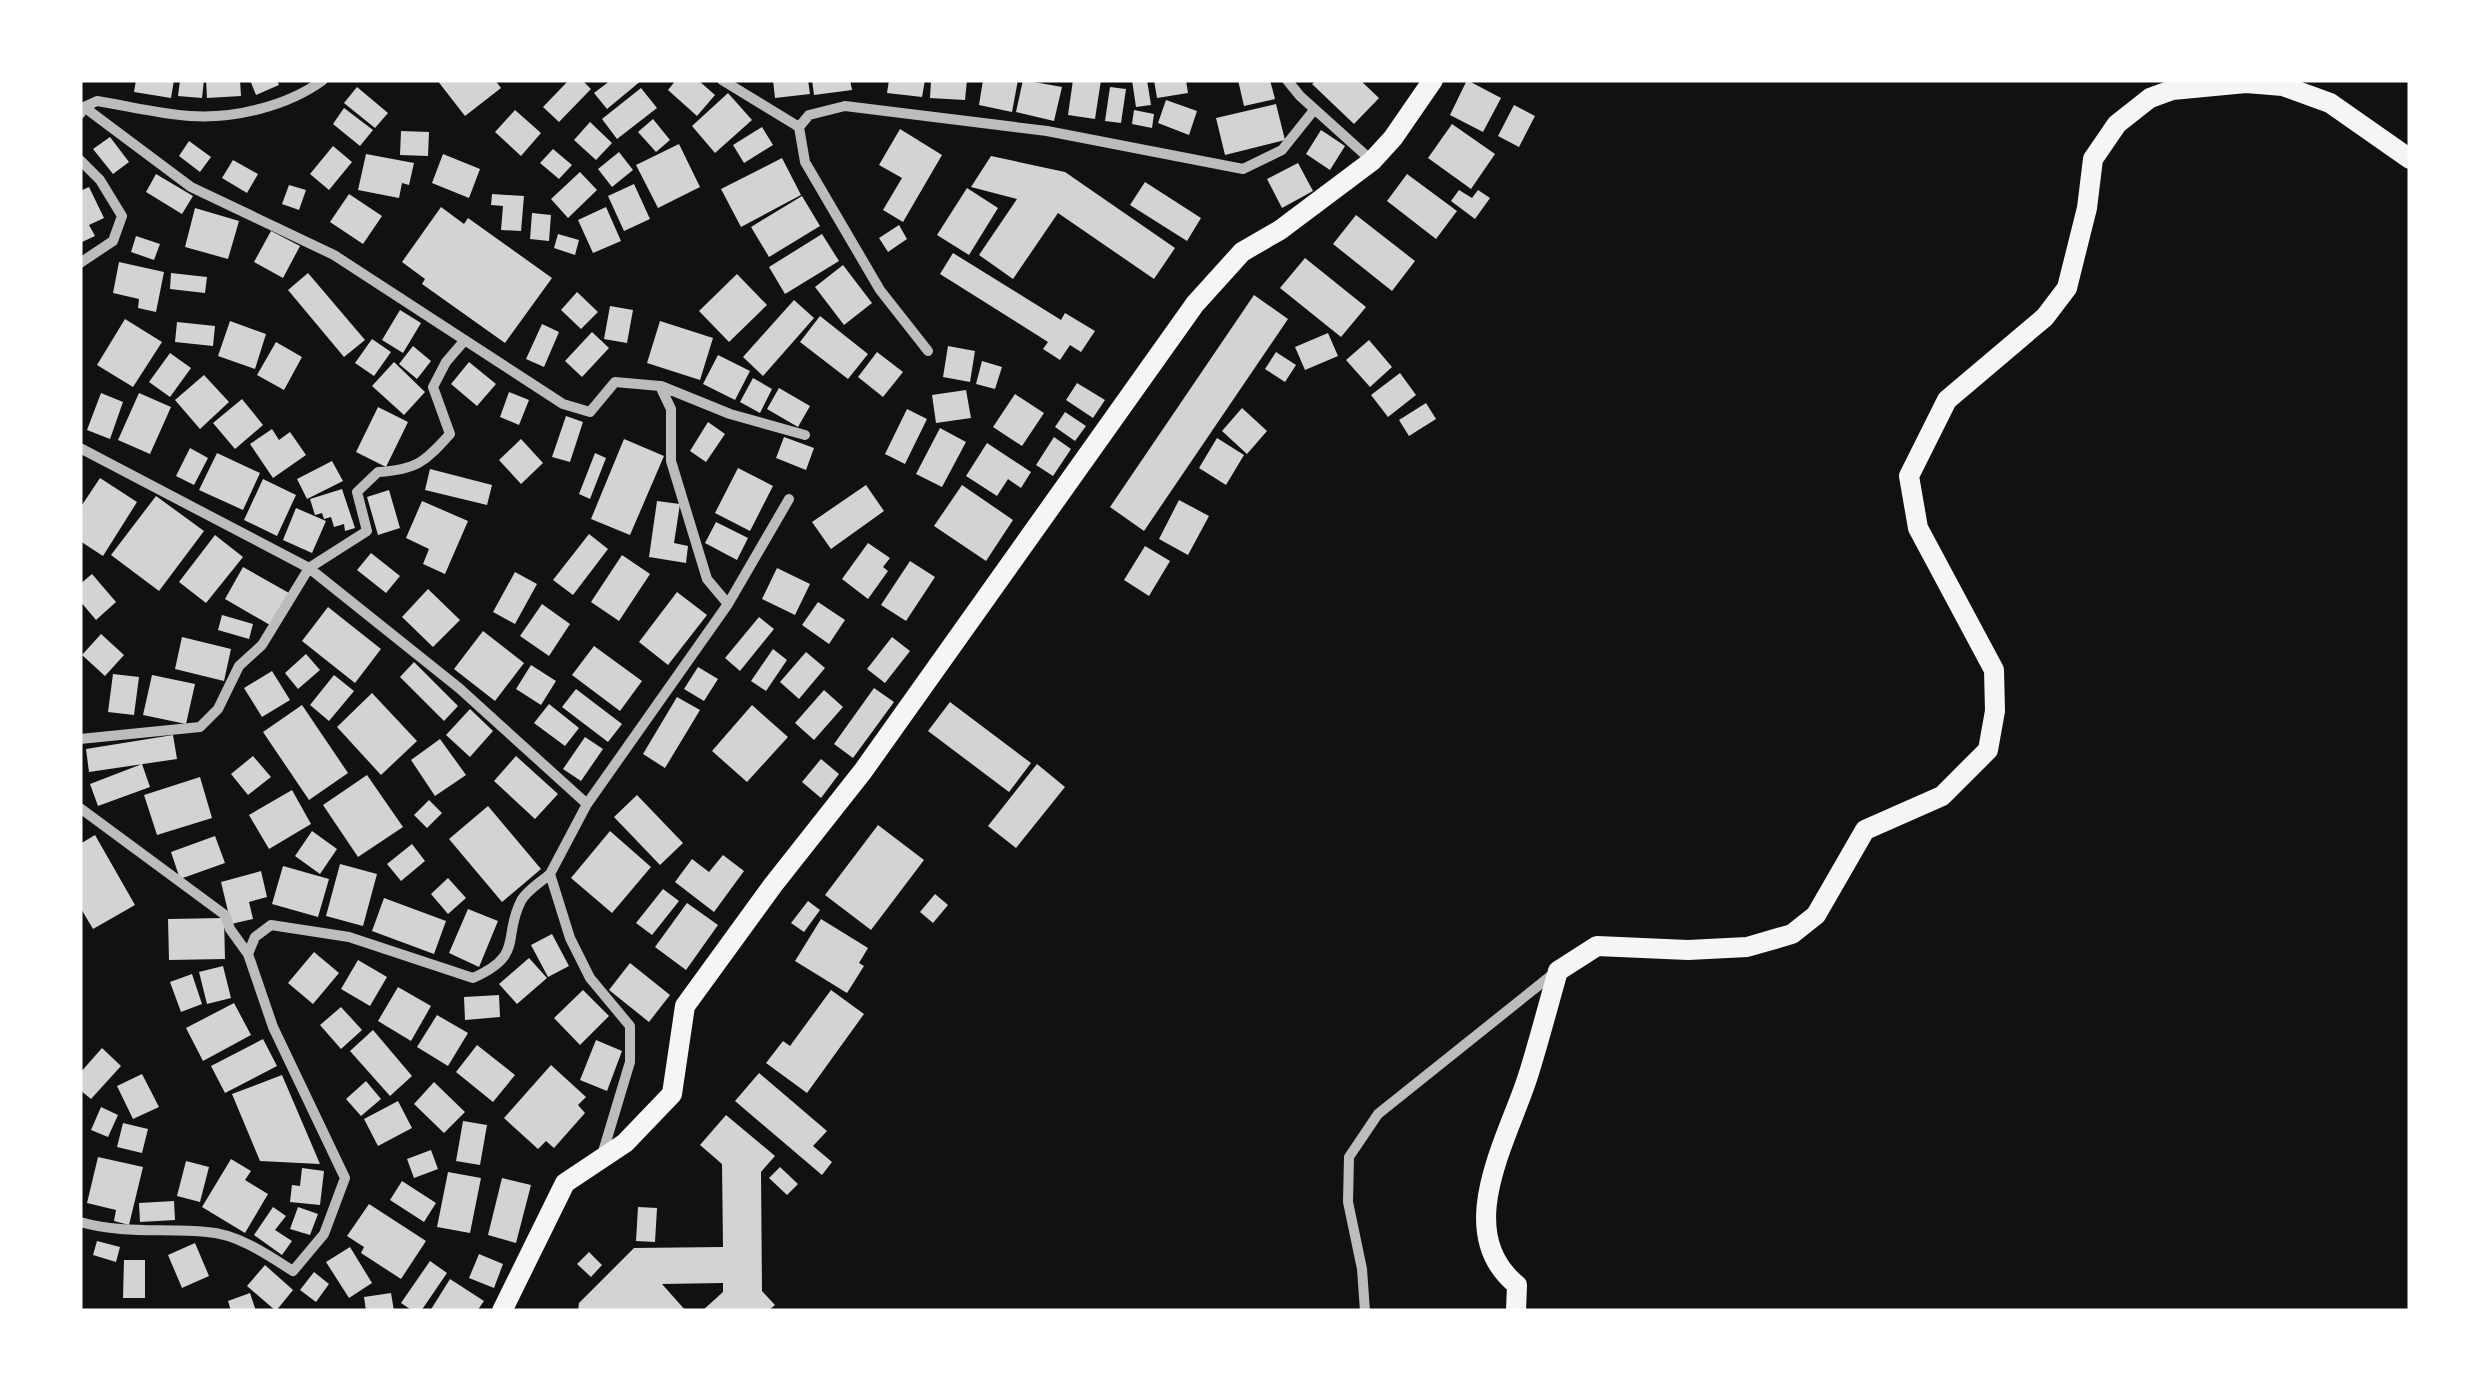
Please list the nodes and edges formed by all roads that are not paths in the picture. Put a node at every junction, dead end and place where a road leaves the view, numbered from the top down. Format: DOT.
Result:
graph roads {
  1 [pos="323,80"];
  2 [pos="722,80"];
  3 [pos="1287,80"];
  4 [pos="1433,80"];
  5 [pos="82,110"];
  6 [pos="1314,110"];
  7 [pos="799,127"];
  8 [pos="2410,159"];
  9 [pos="80,160"];
  10 [pos="1372,161"];
  11 [pos="80,263"];
  12 [pos="465,340"];
  13 [pos="928,352"];
  14 [pos="660,386"];
  15 [pos="804,435"];
  16 [pos="80,448"];
  17 [pos="790,499"];
  18 [pos="309,568"];
  19 [pos="728,604"];
  20 [pos="80,739"];
  21 [pos="587,804"];
  22 [pos="80,808"];
  23 [pos="550,874"];
  24 [pos="248,954"];
  25 [pos="1558,971"];
  26 [pos="600,1161"];
  27 [pos="80,1222"];
  28 [pos="502,1311"];
  29 [pos="1365,1311"];
  30 [pos="1516,1311"];
  1 -- 5 [label="street"];
  2 -- 7 [label="street"];
  3 -- 6 [label="street"];
  4 -- 10 [label="main road"];
  5 -- 12 [label="street"];
  6 -- 7 [label="street"];
  6 -- 10 [label="street"];
  7 -- 13 [label="street"];
  8 -- 25 [label="main road"];
  9 -- 11 [label="street"];
  10 -- 26 [label="main road"];
  12 -- 14 [label="street"];
  12 -- 18 [label="street"];
  14 -- 15 [label="street"];
  14 -- 19 [label="street"];
  16 -- 18 [label="street"];
  17 -- 19 [label="street"];
  18 -- 20 [label="street"];
  18 -- 21 [label="street"];
  19 -- 21 [label="street"];
  21 -- 23 [label="street"];
  22 -- 24 [label="street"];
  23 -- 24 [label="street"];
  23 -- 26 [label="street"];
  24 -- 27 [label="street"];
  25 -- 29 [label="street"];
  25 -- 30 [label="main road"];
  26 -- 28 [label="main road"];
}
